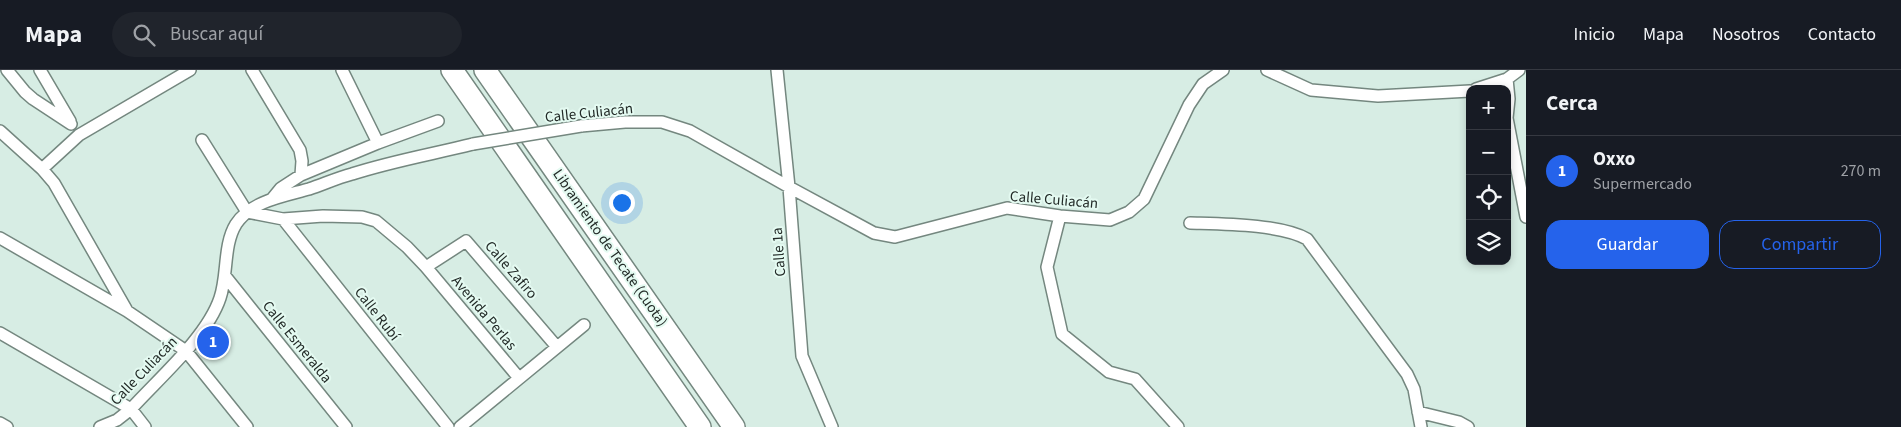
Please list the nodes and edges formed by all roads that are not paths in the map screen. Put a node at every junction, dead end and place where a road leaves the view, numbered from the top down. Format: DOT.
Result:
graph roads {
  1 [pos="7,70"];
  2 [pos="40,70"];
  3 [pos="190,70"];
  4 [pos="252,70"];
  5 [pos="342,70"];
  6 [pos="452,70"];
  7 [pos="485,70"];
  8 [pos="777,70"];
  9 [pos="1223,70"];
  10 [pos="1266,70"];
  11 [pos="1519,70"];
  12 [pos="1507,79"];
  13 [pos="1488,85"];
  14 [pos="1466,91"];
  15 [pos="438,121"];
  16 [pos="71,124"];
  17 [pos="0,131"];
  18 [pos="79,135"];
  19 [pos="202,140"];
  20 [pos="378,142"];
  21 [pos="42,169"];
  22 [pos="302,175"];
  23 [pos="790,187"];
  24 [pos="272,199"];
  25 [pos="247,212"];
  26 [pos="1060,216"];
  27 [pos="1526,217"];
  28 [pos="283,219"];
  29 [pos="1190,223"];
  30 [pos="0,238"];
  31 [pos="426,268"];
  32 [pos="225,276"];
  33 [pos="127,311"];
  34 [pos="584,325"];
  35 [pos="0,333"];
  36 [pos="557,346"];
  37 [pos="186,350"];
  38 [pos="518,378"];
  39 [pos="131,409"];
  40 [pos="1418,412"];
  41 [pos="0,423"];
  42 [pos="7,427"];
  43 [pos="100,427"];
  44 [pos="146,427"];
  45 [pos="247,427"];
  46 [pos="346,427"];
  47 [pos="448,427"];
  48 [pos="460,427"];
  49 [pos="700,427"];
  50 [pos="734,427"];
  51 [pos="832,427"];
  52 [pos="1178,427"];
  53 [pos="1421,427"];
  54 [pos="1468,427"];
  1 -- 16 [label="street"];
  2 -- 16 [label="street"];
  3 -- 18 [label="street"];
  4 -- 22 [label="street"];
  5 -- 20 [label="street"];
  6 -- 49 [label="highway, Libramiento de Tecate (Cuota)"];
  7 -- 50 [label="highway, Libramiento de Tecate (Cuota)"];
  8 -- 23 [label="street, Calle 1a"];
  9 -- 26 [label="street, Calle Culiacán"];
  10 -- 14 [label="street"];
  11 -- 12 [label="street"];
  12 -- 13 [label="street"];
  12 -- 27 [label="street"];
  15 -- 20 [label="street"];
  16 -- 18 [label="street"];
  17 -- 21 [label="street"];
  18 -- 21 [label="street"];
  19 -- 25 [label="street"];
  20 -- 22 [label="street"];
  21 -- 33 [label="street"];
  22 -- 24 [label="street"];
  23 -- 24 [label="street, Calle Culiacán, bridge"];
  23 -- 26 [label="street, Calle Culiacán"];
  23 -- 51 [label="street, Calle 1a"];
  24 -- 25 [label="street, Calle Culiacán"];
  25 -- 28 [label="street"];
  25 -- 32 [label="street, Calle Culiacán"];
  26 -- 52 [label="street"];
  28 -- 31 [label="street"];
  28 -- 47 [label="street, Calle Rubí"];
  29 -- 40 [label="street"];
  30 -- 33 [label="street"];
  31 -- 36 [label="street, Calle Zafiro"];
  31 -- 38 [label="street, Avenida Perlas"];
  32 -- 37 [label="street, Calle Culiacán"];
  32 -- 46 [label="street, Calle Esmeralda"];
  33 -- 37 [label="street"];
  34 -- 36 [label="street"];
  35 -- 39 [label="street"];
  36 -- 38 [label="street"];
  37 -- 39 [label="street, Calle Culiacán"];
  37 -- 45 [label="street"];
  38 -- 48 [label="street"];
  39 -- 43 [label="street, Calle Culiacán"];
  39 -- 44 [label="street"];
  40 -- 53 [label="street"];
  40 -- 54 [label="street"];
  41 -- 42 [label="street"];
}
